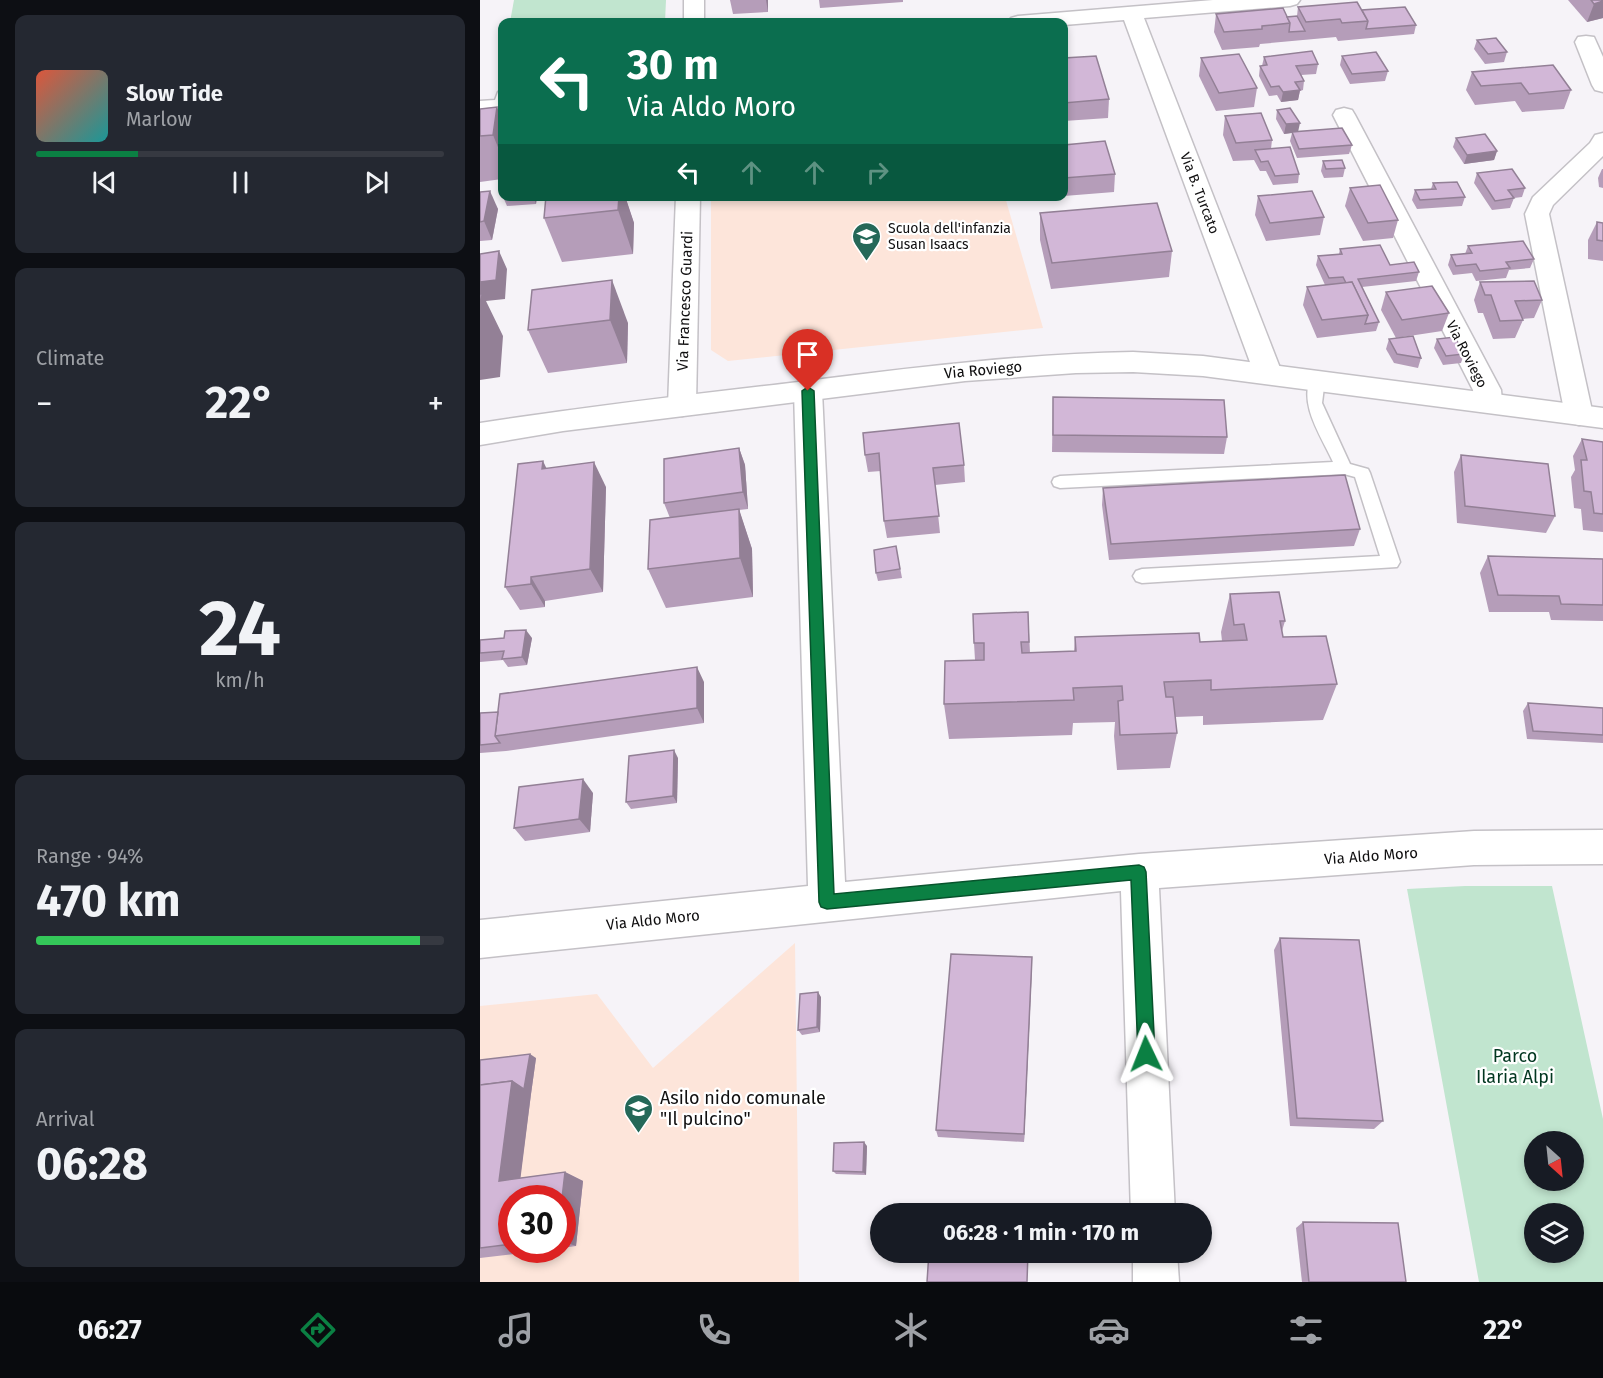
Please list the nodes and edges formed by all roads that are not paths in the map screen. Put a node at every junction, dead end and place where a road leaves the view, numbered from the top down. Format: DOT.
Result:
graph roads {
  1 [pos="694,0"];
  2 [pos="1290,0"];
  3 [pos="1132,13"];
  4 [pos="694,18"];
  5 [pos="1068,18"];
  6 [pos="1586,42"];
  7 [pos="1603,85"];
  8 [pos="498,100"];
  9 [pos="480,105"];
  10 [pos="498,113"];
  11 [pos="1344,115"];
  12 [pos="492,134"];
  13 [pos="1603,140"];
  14 [pos="688,201"];
  15 [pos="1268,373"];
  16 [pos="1317,379"];
  17 [pos="808,391"];
  18 [pos="1488,402"];
  19 [pos="682,406"];
  20 [pos="1591,416"];
  21 [pos="480,434"];
  22 [pos="1344,468"];
  23 [pos="1060,482"];
  24 [pos="1142,576"];
  25 [pos="1603,848"];
  26 [pos="1139,872"];
  27 [pos="827,902"];
  28 [pos="480,939"];
  29 [pos="1153,1203"];
  30 [pos="1155,1263"];
  31 [pos="1156,1282"];
  1 -- 4 [label="street"];
  2 -- 3 [label="street"];
  3 -- 5 [label="street"];
  3 -- 15 [label="street, Via B. Turcato"];
  6 -- 7 [label="street"];
  8 -- 9 [label="lane"];
  10 -- 12 [label="lane"];
  11 -- 18 [label="street, Via Roviego"];
  13 -- 20 [label="street, Via Roviego"];
  14 -- 19 [label="street, Via Francesco Guardi"];
  15 -- 16 [label="street, Via Roviego"];
  15 -- 17 [label="street, Via Roviego"];
  16 -- 18 [label="street, Via Roviego"];
  16 -- 22 [label="lane"];
  17 -- 19 [label="street, Via Roviego"];
  17 -- 27 [label="street"];
  18 -- 20 [label="street, Via Roviego"];
  19 -- 21 [label="street, Via Roviego"];
  22 -- 23 [label="lane"];
  22 -- 24 [label="lane"];
  25 -- 26 [label="street, Via Aldo Moro"];
  26 -- 27 [label="street, Via Aldo Moro"];
  26 -- 29 [label="street"];
  27 -- 28 [label="street, Via Aldo Moro"];
  30 -- 31 [label="street"];
}
